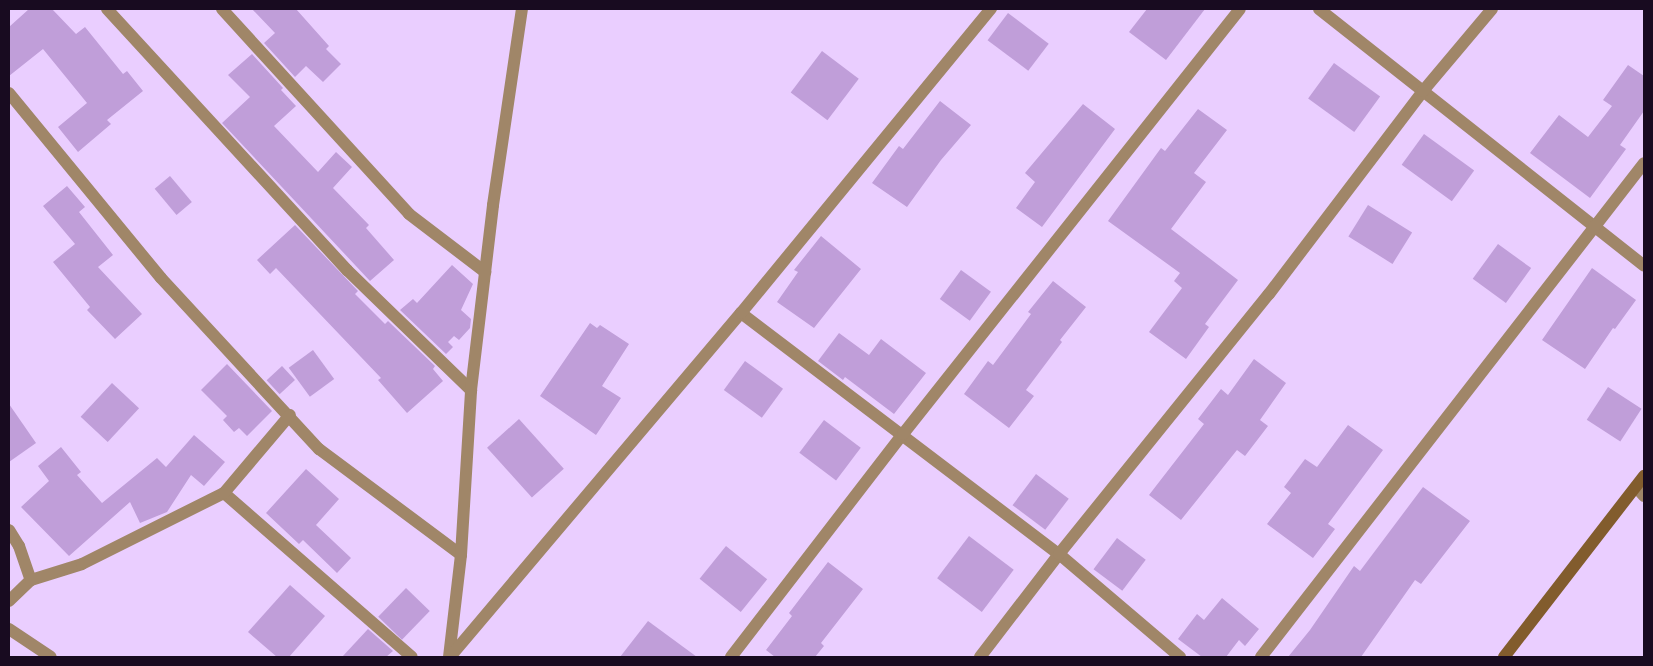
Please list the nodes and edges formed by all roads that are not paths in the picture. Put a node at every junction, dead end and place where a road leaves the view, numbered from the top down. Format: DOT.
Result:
graph roads {
  1 [pos="107,9"];
  2 [pos="222,9"];
  3 [pos="522,9"];
  4 [pos="991,9"];
  5 [pos="1240,9"];
  6 [pos="1319,9"];
  7 [pos="1492,9"];
  8 [pos="1423,91"];
  9 [pos="9,93"];
  10 [pos="1644,163"];
  11 [pos="1594,227"];
  12 [pos="1644,266"];
  13 [pos="485,272"];
  14 [pos="741,313"];
  15 [pos="471,390"];
  16 [pos="290,415"];
  17 [pos="904,434"];
  18 [pos="1644,476"];
  19 [pos="1640,492"];
  20 [pos="224,493"];
  21 [pos="9,530"];
  22 [pos="1059,554"];
  23 [pos="461,555"];
  24 [pos="31,580"];
  25 [pos="9,601"];
  26 [pos="9,629"];
  27 [pos="51,657"];
  28 [pos="412,657"];
  29 [pos="449,657"];
  30 [pos="731,657"];
  31 [pos="980,657"];
  32 [pos="1180,657"];
  33 [pos="1261,657"];
  34 [pos="1504,657"];
  1 -- 15 [label="street"];
  2 -- 13 [label="street"];
  3 -- 13 [label="street"];
  4 -- 14 [label="street"];
  5 -- 17 [label="street"];
  6 -- 8 [label="street"];
  7 -- 8 [label="street"];
  8 -- 11 [label="street"];
  8 -- 22 [label="street"];
  9 -- 16 [label="street"];
  10 -- 11 [label="street"];
  11 -- 12 [label="street"];
  11 -- 33 [label="street"];
  13 -- 15 [label="street"];
  14 -- 17 [label="street"];
  14 -- 29 [label="street"];
  15 -- 23 [label="street"];
  16 -- 20 [label="street"];
  16 -- 23 [label="street"];
  17 -- 22 [label="street"];
  17 -- 30 [label="street"];
  18 -- 19 [label="main road"];
  19 -- 34 [label="main road"];
  20 -- 24 [label="street"];
  20 -- 28 [label="street"];
  21 -- 24 [label="street"];
  22 -- 31 [label="street"];
  22 -- 32 [label="street"];
  23 -- 29 [label="street"];
  24 -- 25 [label="street"];
  26 -- 27 [label="street"];
}
